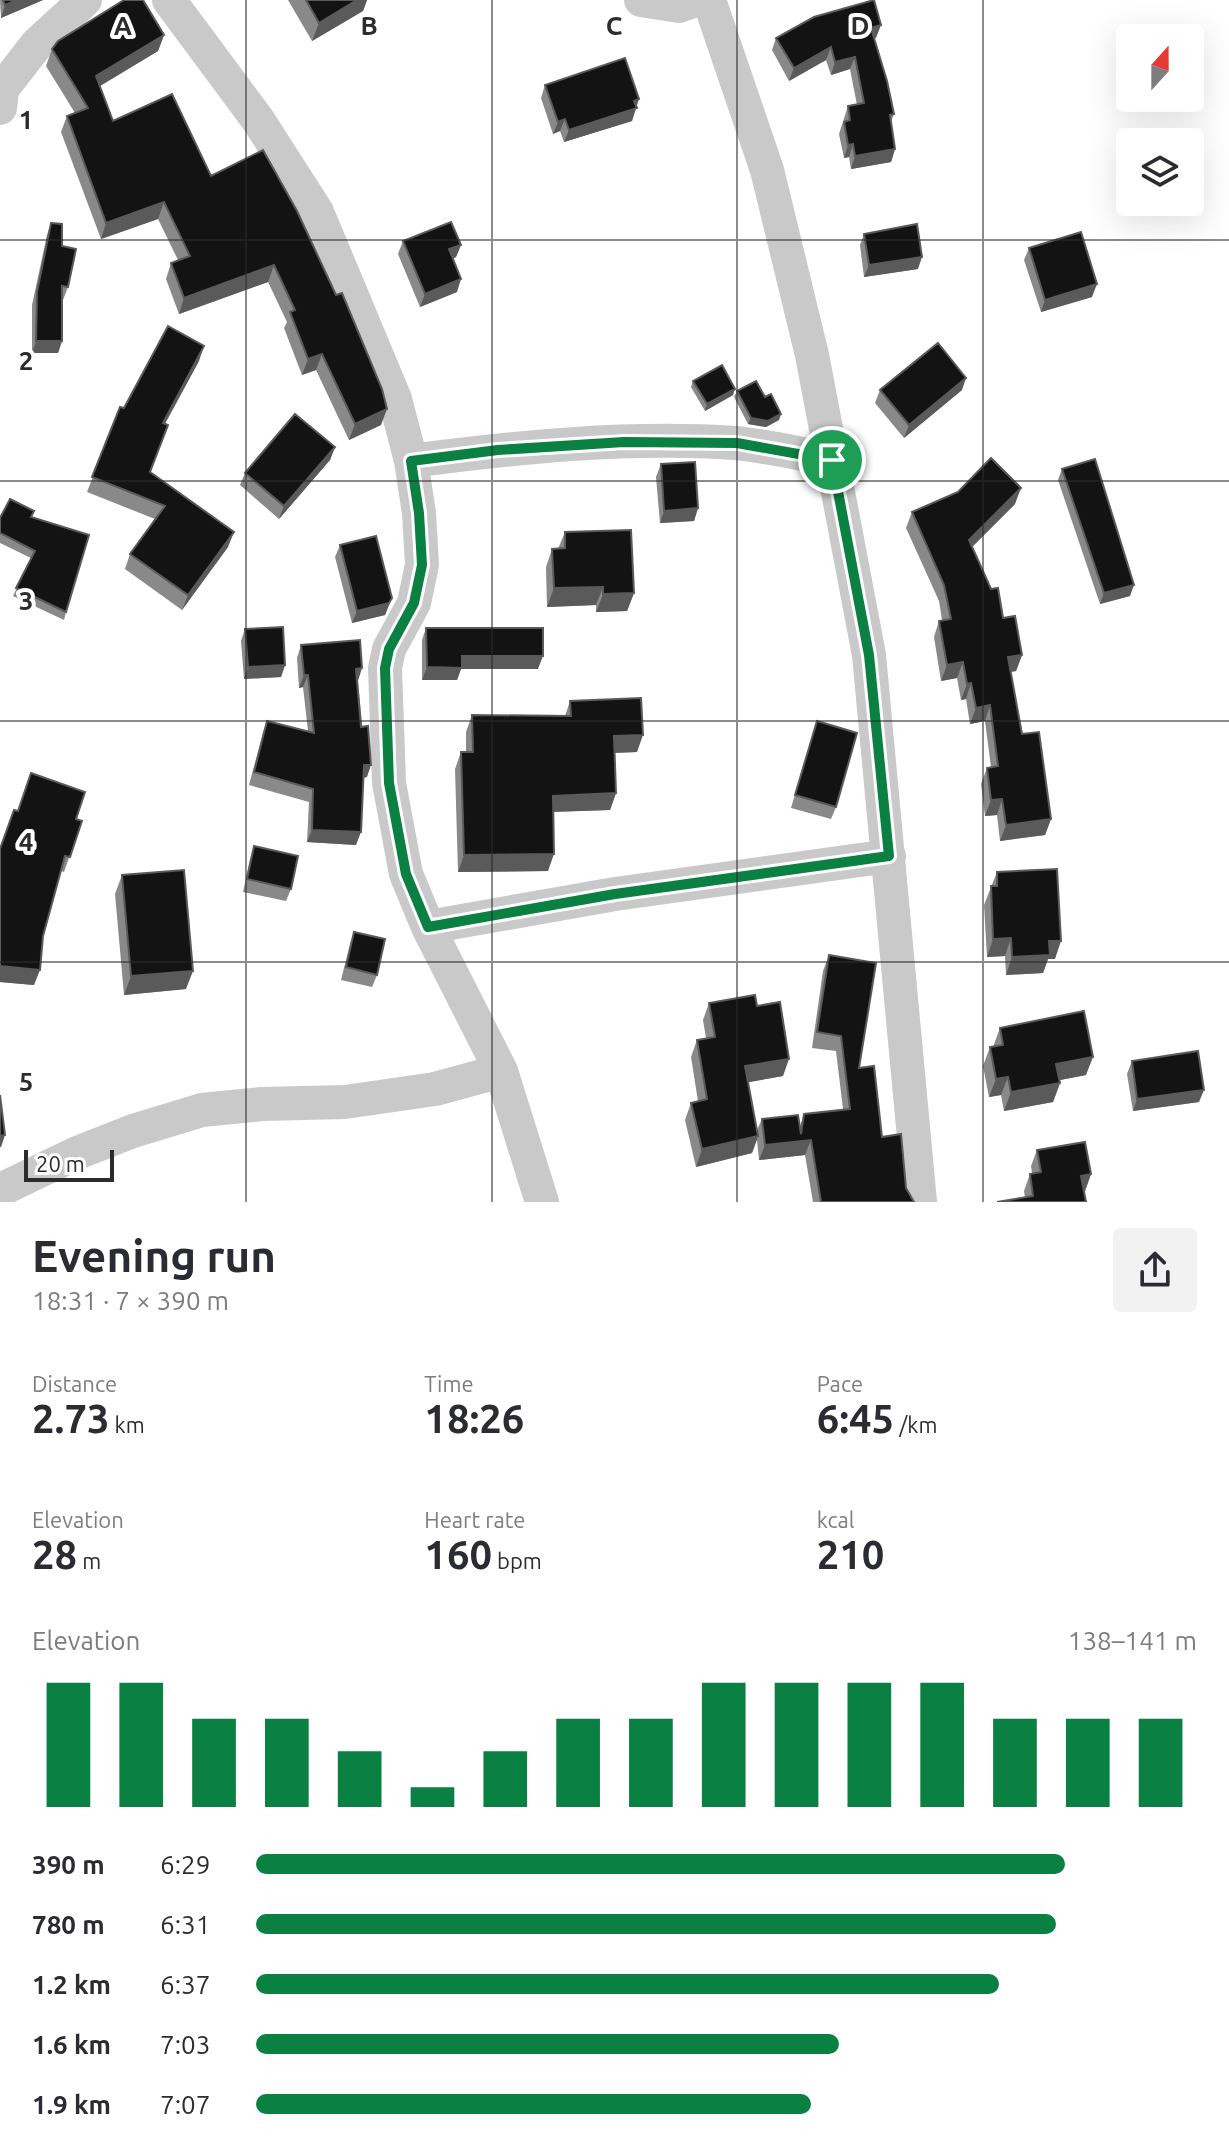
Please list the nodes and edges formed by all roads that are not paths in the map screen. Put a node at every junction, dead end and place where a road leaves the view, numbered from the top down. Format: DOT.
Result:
graph roads {
  1 [pos="85,0"];
  2 [pos="169,0"];
  3 [pos="641,0"];
  4 [pos="696,0"];
  5 [pos="709,0"];
  6 [pos="1,96"];
  7 [pos="832,460"];
  8 [pos="411,461"];
  9 [pos="889,856"];
  10 [pos="428,927"];
  11 [pos="501,1071"];
  12 [pos="0,1190"];
  13 [pos="542,1202"];
  14 [pos="920,1202"];
  1 -- 6 [label="street"];
  2 -- 8 [label="street"];
  3 -- 4 [label="street"];
  5 -- 7 [label="street"];
  7 -- 8 [label="street"];
  7 -- 9 [label="street"];
  8 -- 10 [label="street"];
  9 -- 10 [label="street"];
  9 -- 14 [label="street"];
  10 -- 11 [label="street"];
  11 -- 12 [label="street"];
  11 -- 13 [label="street"];
}
